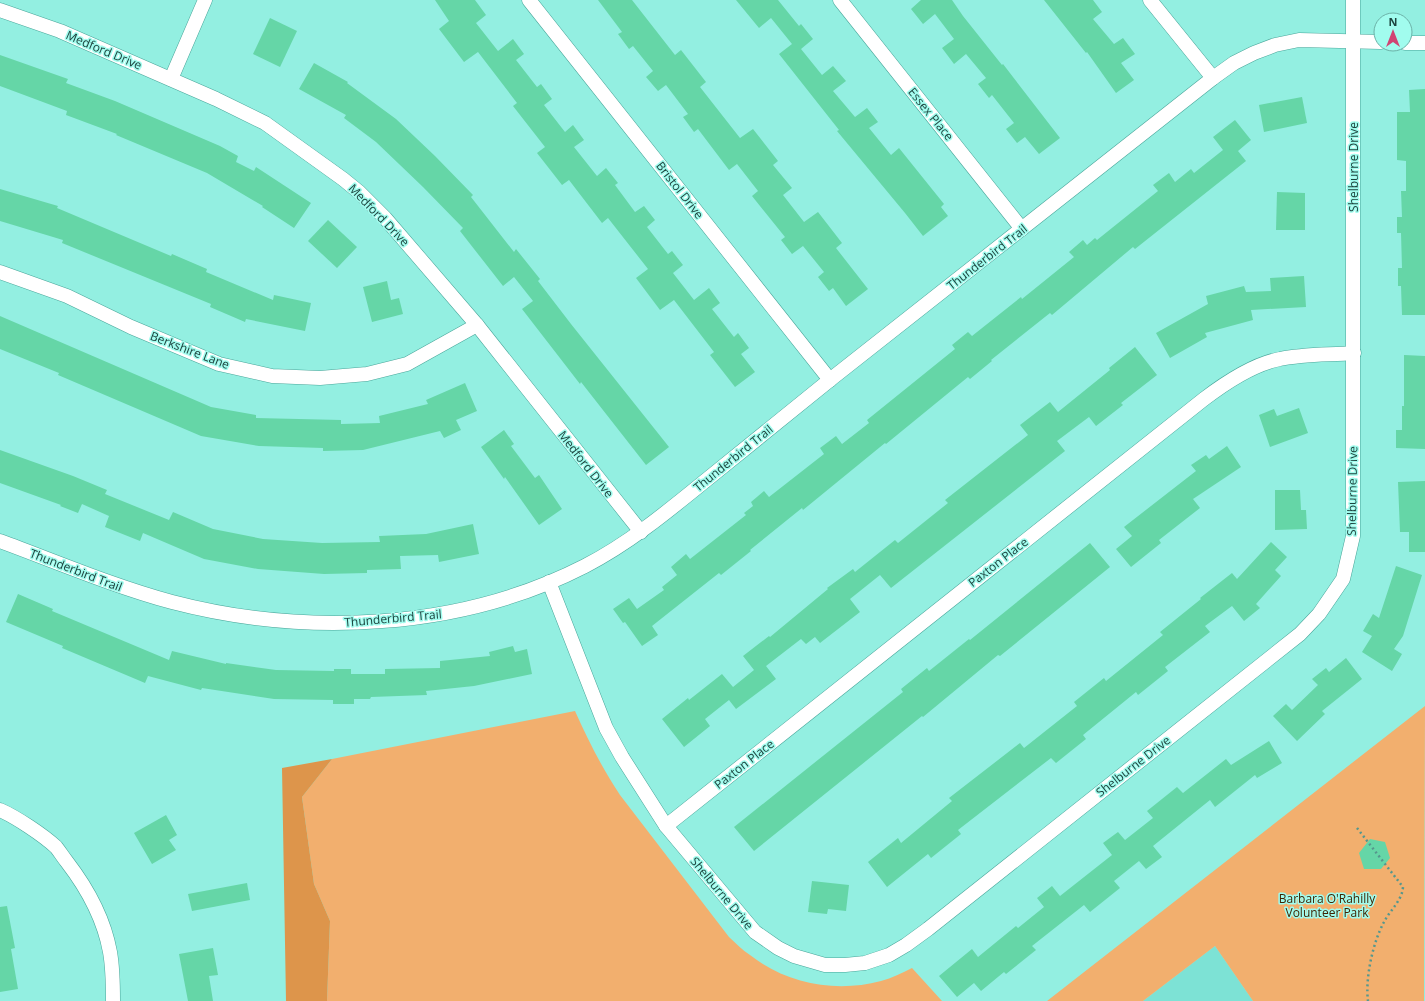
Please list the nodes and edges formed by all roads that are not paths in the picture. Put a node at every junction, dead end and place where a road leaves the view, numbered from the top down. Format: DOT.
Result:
graph roads {
  1 [pos="205,0"];
  2 [pos="529,0"];
  3 [pos="840,0"];
  4 [pos="1150,0"];
  5 [pos="1353,0"];
  6 [pos="0,10"];
  7 [pos="1353,42"];
  8 [pos="1373,42"];
  9 [pos="1413,42"];
  10 [pos="1425,43"];
  11 [pos="1213,78"];
  12 [pos="171,79"];
  13 [pos="1022,229"];
  14 [pos="0,272"];
  15 [pos="476,325"];
  16 [pos="1354,354"];
  17 [pos="830,380"];
  18 [pos="640,532"];
  19 [pos="0,541"];
  20 [pos="550,582"];
  21 [pos="0,810"];
  22 [pos="666,826"];
  23 [pos="113,1001"];
  1 -- 12 [label="street"];
  2 -- 17 [label="street, Bristol Drive"];
  3 -- 13 [label="street, Essex Place"];
  4 -- 11 [label="street"];
  5 -- 7 [label="street, Shelburne Drive"];
  6 -- 12 [label="street, Medford Drive"];
  7 -- 8 [label="street, Thunderbird Trail"];
  7 -- 11 [label="street, Thunderbird Trail"];
  7 -- 16 [label="street, Shelburne Drive"];
  9 -- 10 [label="street"];
  11 -- 13 [label="street, Thunderbird Trail"];
  12 -- 15 [label="street, Medford Drive"];
  13 -- 17 [label="street, Thunderbird Trail"];
  14 -- 15 [label="street, Berkshire Lane"];
  15 -- 18 [label="street, Medford Drive"];
  16 -- 22 [label="street, Paxton Place"];
  16 -- 22 [label="street, Shelburne Drive"];
  17 -- 18 [label="street, Thunderbird Trail"];
  18 -- 20 [label="street, Thunderbird Trail"];
  19 -- 20 [label="street, Thunderbird Trail"];
  20 -- 22 [label="street, Shelburne Drive"];
  21 -- 23 [label="street"];
}
